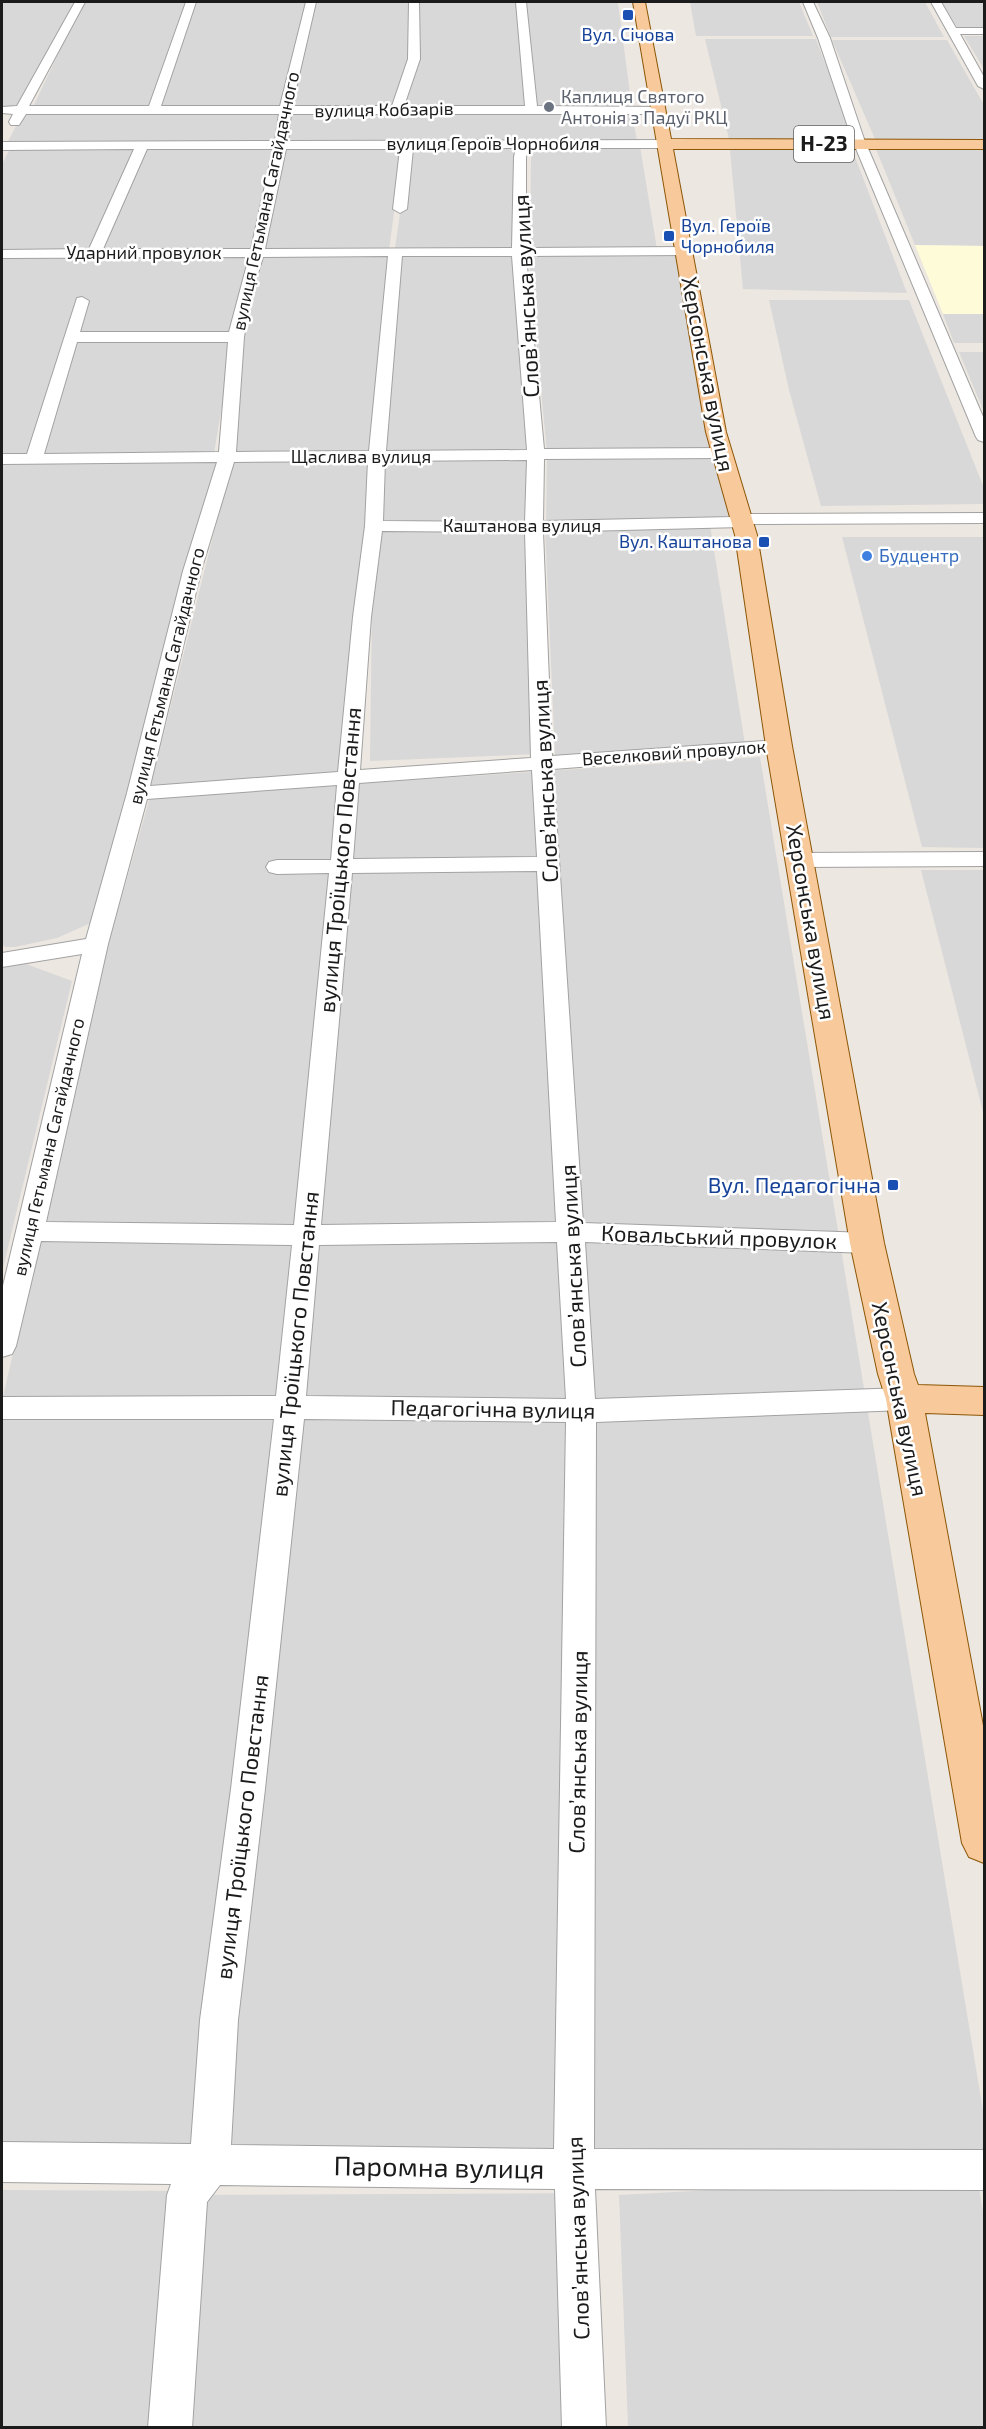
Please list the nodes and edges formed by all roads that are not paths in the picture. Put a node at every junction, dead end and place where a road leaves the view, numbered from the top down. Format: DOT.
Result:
graph roads {
  1 [pos="80,2"];
  2 [pos="191,2"];
  3 [pos="311,2"];
  4 [pos="414,2"];
  5 [pos="521,2"];
  6 [pos="639,2"];
  7 [pos="808,2"];
  8 [pos="936,2"];
  9 [pos="953,31"];
  10 [pos="984,31"];
  11 [pos="984,86"];
  12 [pos="396,109"];
  13 [pos="531,109"];
  14 [pos="2,110"];
  15 [pos="22,110"];
  16 [pos="154,110"];
  17 [pos="659,110"];
  18 [pos="285,111"];
  19 [pos="524,143"];
  20 [pos="280,144"];
  21 [pos="407,144"];
  22 [pos="664,144"];
  23 [pos="860,144"];
  24 [pos="984,144"];
  25 [pos="2,146"];
  26 [pos="142,146"];
  27 [pos="400,209"];
  28 [pos="684,251"];
  29 [pos="395,252"];
  30 [pos="519,252"];
  31 [pos="257,253"];
  32 [pos="2,254"];
  33 [pos="94,254"];
  34 [pos="82,301"];
  35 [pos="71,337"];
  36 [pos="236,337"];
  37 [pos="984,437"];
  38 [pos="721,453"];
  39 [pos="536,454"];
  40 [pos="227,457"];
  41 [pos="34,458"];
  42 [pos="377,458"];
  43 [pos="2,459"];
  44 [pos="984,518"];
  45 [pos="742,520"];
  46 [pos="374,526"];
  47 [pos="534,527"];
  48 [pos="779,746"];
  49 [pos="542,763"];
  50 [pos="347,778"];
  51 [pos="138,793"];
  52 [pos="984,859"];
  53 [pos="800,860"];
  54 [pos="548,864"];
  55 [pos="277,867"];
  56 [pos="341,867"];
  57 [pos="96,944"];
  58 [pos="2,960"];
  59 [pos="30,1231"];
  60 [pos="572,1232"];
  61 [pos="306,1235"];
  62 [pos="867,1243"];
  63 [pos="2,1346"];
  64 [pos="904,1399"];
  65 [pos="984,1401"];
  66 [pos="290,1407"];
  67 [pos="2,1408"];
  68 [pos="581,1412"];
  69 [pos="984,1843"];
  70 [pos="2,2162"];
  71 [pos="210,2165"];
  72 [pos="574,2169"];
  73 [pos="984,2170"];
  74 [pos="170,2427"];
  75 [pos="584,2427"];
  1 -- 15 [label="street"];
  2 -- 16 [label="street"];
  3 -- 18 [label="street, вулиця Гетьмана Сагайдачного"];
  4 -- 12 [label="street"];
  5 -- 13 [label="street"];
  6 -- 17 [label="main road, Херсонська вулиця"];
  7 -- 23 [label="street"];
  8 -- 9 [label="street"];
  9 -- 10 [label="street"];
  9 -- 11 [label="street"];
  12 -- 13 [label="street, вулиця Кобзарів"];
  12 -- 18 [label="street, вулиця Кобзарів"];
  13 -- 17 [label="street, вулиця Кобзарів"];
  14 -- 15 [label="street, вулиця Кобзарів"];
  15 -- 16 [label="street, вулиця Кобзарів"];
  15 -- 25 [label="street"];
  16 -- 18 [label="street, вулиця Кобзарів"];
  17 -- 22 [label="main road, Херсонська вулиця"];
  18 -- 20 [label="street, вулиця Гетьмана Сагайдачного"];
  19 -- 21 [label="street, вулиця Героїв Чорнобиля"];
  19 -- 22 [label="street, вулиця Героїв Чорнобиля"];
  19 -- 30 [label="street, Словʼянська вулиця"];
  20 -- 21 [label="street, вулиця Героїв Чорнобиля"];
  20 -- 26 [label="street, вулиця Героїв Чорнобиля"];
  20 -- 31 [label="street, вулиця Гетьмана Сагайдачного"];
  21 -- 27 [label="street"];
  22 -- 23 [label="main road, вулиця Героїв Чорнобиля / Н-23"];
  22 -- 28 [label="main road, Херсонська вулиця"];
  23 -- 24 [label="main road, вулиця Героїв Чорнобиля / Н-23"];
  23 -- 37 [label="street"];
  25 -- 26 [label="street, вулиця Героїв Чорнобиля"];
  26 -- 33 [label="street"];
  28 -- 30 [label="street, Ударний провулок"];
  28 -- 38 [label="main road, Херсонська вулиця"];
  29 -- 30 [label="street, Ударний провулок"];
  29 -- 31 [label="street, Ударний провулок"];
  29 -- 42 [label="street, вулиця Троїцького Повстання"];
  30 -- 39 [label="street, Словʼянська вулиця"];
  31 -- 33 [label="street, Ударний провулок"];
  31 -- 36 [label="street, вулиця Гетьмана Сагайдачного"];
  32 -- 33 [label="street, Ударний провулок"];
  34 -- 35 [label="street"];
  35 -- 36 [label="street"];
  35 -- 41 [label="street"];
  36 -- 40 [label="street, вулиця Гетьмана Сагайдачного"];
  38 -- 39 [label="street, Щаслива вулиця"];
  38 -- 45 [label="main road, Херсонська вулиця"];
  39 -- 42 [label="street, Щаслива вулиця"];
  39 -- 47 [label="street, Словʼянська вулиця"];
  40 -- 41 [label="street, Щаслива вулиця"];
  40 -- 42 [label="street, Щаслива вулиця"];
  40 -- 51 [label="street, вулиця Гетьмана Сагайдачного"];
  41 -- 43 [label="street, Щаслива вулиця"];
  42 -- 46 [label="street, вулиця Троїцького Повстання"];
  44 -- 45 [label="street, Каштанова вулиця"];
  45 -- 47 [label="street, Каштанова вулиця"];
  45 -- 48 [label="main road, Херсонська вулиця"];
  46 -- 47 [label="street, Каштанова вулиця"];
  46 -- 50 [label="street, вулиця Троїцького Повстання"];
  47 -- 49 [label="street, Словʼянська вулиця"];
  48 -- 49 [label="street, Веселковий провулок"];
  48 -- 53 [label="main road, Херсонська вулиця"];
  49 -- 50 [label="street, Веселковий провулок"];
  49 -- 54 [label="street, Словʼянська вулиця"];
  50 -- 51 [label="street, Веселковий провулок"];
  50 -- 56 [label="street, вулиця Троїцького Повстання"];
  51 -- 57 [label="street, вулиця Гетьмана Сагайдачного"];
  52 -- 53 [label="street"];
  53 -- 62 [label="main road, Херсонська вулиця"];
  54 -- 56 [label="street"];
  54 -- 60 [label="street, Словʼянська вулиця"];
  55 -- 56 [label="street"];
  56 -- 61 [label="street, вулиця Троїцького Повстання"];
  57 -- 58 [label="street"];
  57 -- 59 [label="street, вулиця Гетьмана Сагайдачного"];
  59 -- 61 [label="street, Ковальський провулок"];
  59 -- 63 [label="street, вулиця Гетьмана Сагайдачного"];
  60 -- 61 [label="street, Ковальський провулок"];
  60 -- 62 [label="street, Ковальський провулок"];
  60 -- 68 [label="street, Словʼянська вулиця"];
  61 -- 66 [label="street, вулиця Троїцького Повстання"];
  62 -- 64 [label="main road, Херсонська вулиця"];
  64 -- 65 [label="main road, Педагогічна вулиця"];
  64 -- 68 [label="street, Педагогічна вулиця"];
  64 -- 69 [label="main road, Херсонська вулиця"];
  66 -- 67 [label="street, Педагогічна вулиця"];
  66 -- 68 [label="street, Педагогічна вулиця"];
  66 -- 71 [label="street, вулиця Троїцького Повстання"];
  68 -- 72 [label="street, Словʼянська вулиця"];
  70 -- 71 [label="street, Паромна вулиця"];
  71 -- 72 [label="street, Паромна вулиця"];
  71 -- 74 [label="street"];
  72 -- 73 [label="street, Паромна вулиця"];
  72 -- 75 [label="street, Словʼянська вулиця"];
}
